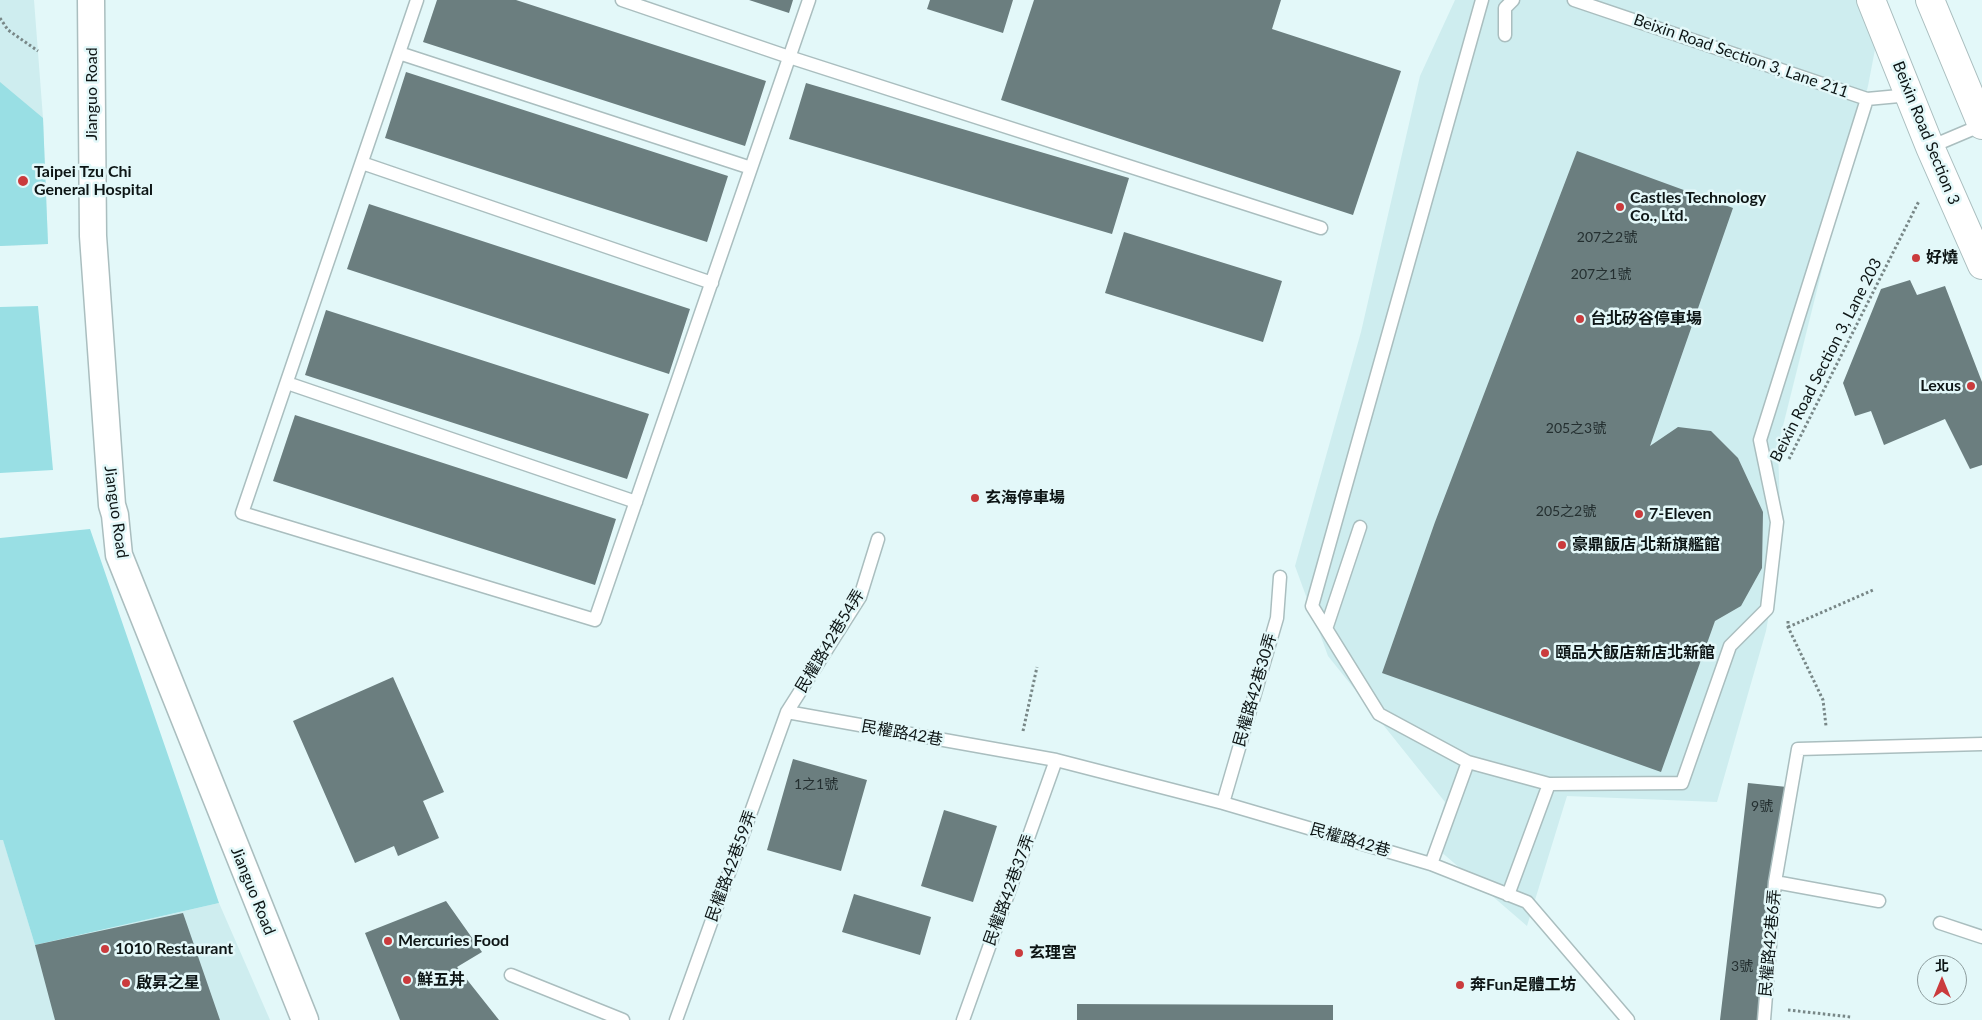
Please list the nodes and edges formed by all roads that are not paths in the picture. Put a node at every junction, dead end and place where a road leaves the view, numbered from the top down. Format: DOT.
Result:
graph roads {
  1 [pos="91,0"];
  2 [pos="417,0"];
  3 [pos="622,0"];
  4 [pos="809,0"];
  5 [pos="1482,0"];
  6 [pos="1513,0"];
  7 [pos="1577,0"];
  8 [pos="1870,0"];
  9 [pos="1930,0"];
  10 [pos="1505,35"];
  11 [pos="399,53"];
  12 [pos="790,57"];
  13 [pos="1910,95"];
  14 [pos="1867,99"];
  15 [pos="1982,125"];
  16 [pos="1934,156"];
  17 [pos="362,163"];
  18 [pos="751,168"];
  19 [pos="1321,228"];
  20 [pos="1982,265"];
  21 [pos="712,283"];
  22 [pos="287,383"];
  23 [pos="636,502"];
  24 [pos="1360,527"];
  25 [pos="878,538"];
  26 [pos="1280,577"];
  27 [pos="1327,626"];
  28 [pos="787,712"];
  29 [pos="1982,744"];
  30 [pos="1056,760"];
  31 [pos="1468,762"];
  32 [pos="1549,784"];
  33 [pos="1223,803"];
  34 [pos="1431,864"];
  35 [pos="1775,882"];
  36 [pos="1508,895"];
  37 [pos="1879,901"];
  38 [pos="1940,922"];
  39 [pos="1982,937"];
  40 [pos="511,975"];
  41 [pos="1764,1014"];
  42 [pos="305,1020"];
  43 [pos="623,1020"];
  44 [pos="676,1020"];
  45 [pos="963,1020"];
  46 [pos="1628,1020"];
  1 -- 42 [label="street, Jianguo Road"];
  2 -- 11 [label="lane"];
  3 -- 12 [label="lane"];
  4 -- 12 [label="lane"];
  5 -- 27 [label="lane"];
  6 -- 10 [label="lane"];
  7 -- 14 [label="lane, Beixin Road Section 3, Lane 211"];
  8 -- 13 [label="main road, Beixin Road Section 3"];
  9 -- 15 [label="main road"];
  11 -- 17 [label="lane"];
  11 -- 18 [label="lane"];
  12 -- 18 [label="lane"];
  12 -- 19 [label="lane"];
  13 -- 14 [label="lane, Beixin Road Section 3, Lane 211"];
  13 -- 16 [label="main road, Beixin Road Section 3"];
  14 -- 32 [label="lane"];
  15 -- 16 [label="lane"];
  16 -- 20 [label="main road, Beixin Road Section 3"];
  17 -- 21 [label="lane"];
  17 -- 22 [label="lane"];
  18 -- 21 [label="lane"];
  21 -- 23 [label="lane"];
  22 -- 23 [label="lane"];
  22 -- 23 [label="lane"];
  24 -- 27 [label="lane"];
  25 -- 28 [label="lane, 民權路42巷54弄"];
  26 -- 33 [label="lane, 民權路42巷30弄"];
  27 -- 31 [label="lane"];
  28 -- 30 [label="lane, 民權路42巷"];
  28 -- 44 [label="lane, 民權路42巷59弄"];
  29 -- 35 [label="lane"];
  30 -- 33 [label="lane, 民權路42巷"];
  30 -- 45 [label="lane, 民權路42巷37弄"];
  31 -- 32 [label="lane"];
  31 -- 34 [label="lane"];
  32 -- 36 [label="lane"];
  33 -- 34 [label="lane, 民權路42巷"];
  34 -- 36 [label="lane, 民權路42巷"];
  35 -- 37 [label="lane, 民權路42巷6弄"];
  35 -- 41 [label="lane, 民權路42巷6弄"];
  36 -- 46 [label="lane, 民權路42巷"];
  38 -- 39 [label="lane"];
  40 -- 43 [label="lane"];
}
